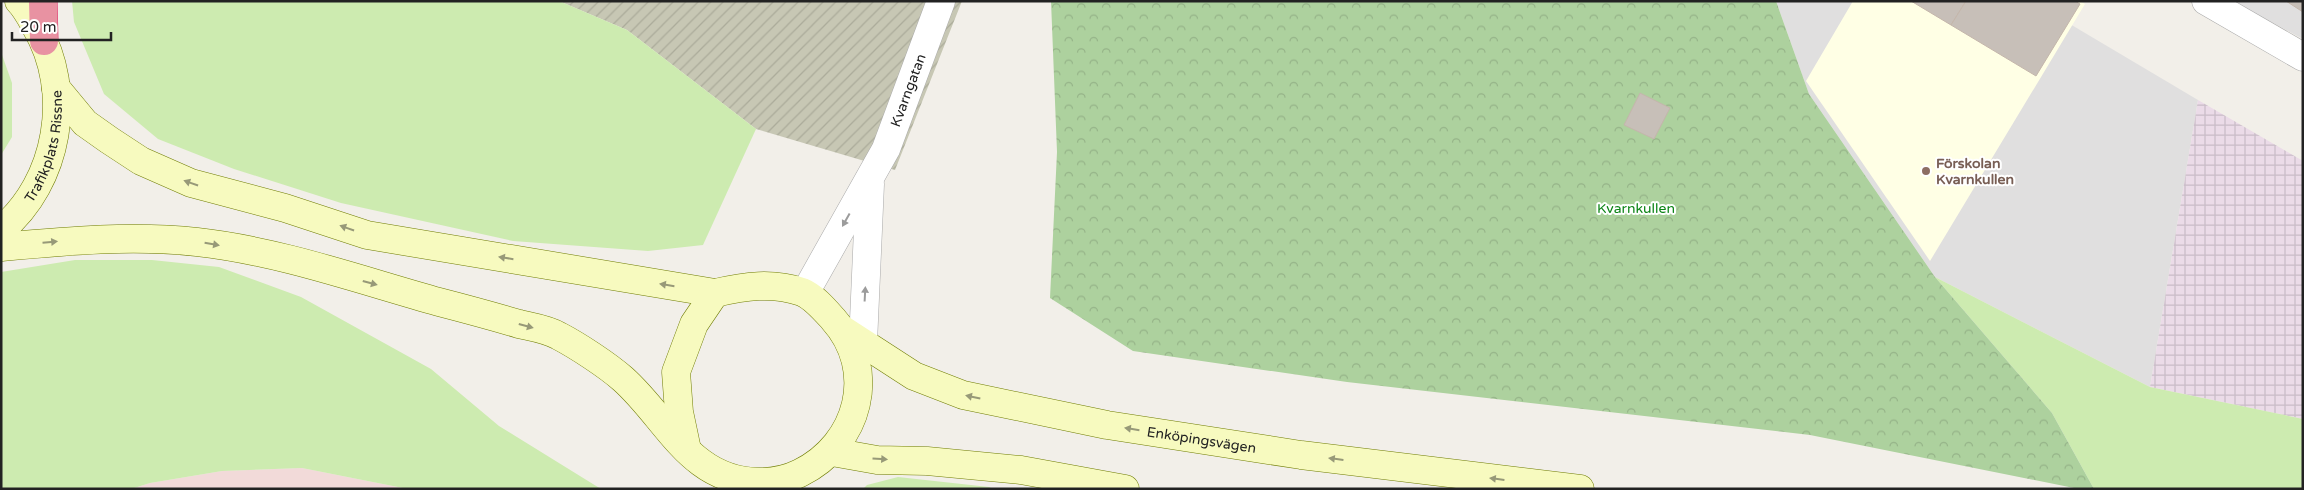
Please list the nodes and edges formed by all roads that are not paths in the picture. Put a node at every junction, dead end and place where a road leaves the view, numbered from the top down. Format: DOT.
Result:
graph roads {
  1 [pos="19,1"];
  2 [pos="43,1"];
  3 [pos="941,1"];
  4 [pos="2206,1"];
  5 [pos="44,41"];
  6 [pos="2303,57"];
  7 [pos="56,88"];
  8 [pos="870,177"];
  9 [pos="1,230"];
  10 [pos="1,247"];
  11 [pos="715,293"];
  12 [pos="806,293"];
  13 [pos="853,336"];
  14 [pos="824,468"];
  15 [pos="701,469"];
  16 [pos="1021,470"];
  17 [pos="1046,489"];
  18 [pos="1125,489"];
  19 [pos="1580,489"];
  1 -- 5 [label="main road, Trafikplats Rissne"];
  2 -- 5 [label="highway"];
  3 -- 8 [label="street, Kvarngatan"];
  4 -- 6 [label="street"];
  5 -- 7 [label="main road, Trafikplats Rissne"];
  7 -- 9 [label="main road, Trafikplats Rissne"];
  11 -- 7 [label="main road, one-way"];
  8 -- 12 [label="street, Kvarngatan, one-way"];
  13 -- 8 [label="street, one-way"];
  10 -- 15 [label="main road, one-way"];
  11 -- 12 [label="main road"];
  11 -- 15 [label="main road"];
  12 -- 13 [label="main road"];
  13 -- 14 [label="main road"];
  19 -- 13 [label="main road, Enköpingsvägen, one-way"];
  14 -- 15 [label="main road"];
  14 -- 16 [label="main road, one-way"];
  16 -- 17 [label="street"];
  16 -- 18 [label="main road"];
}
